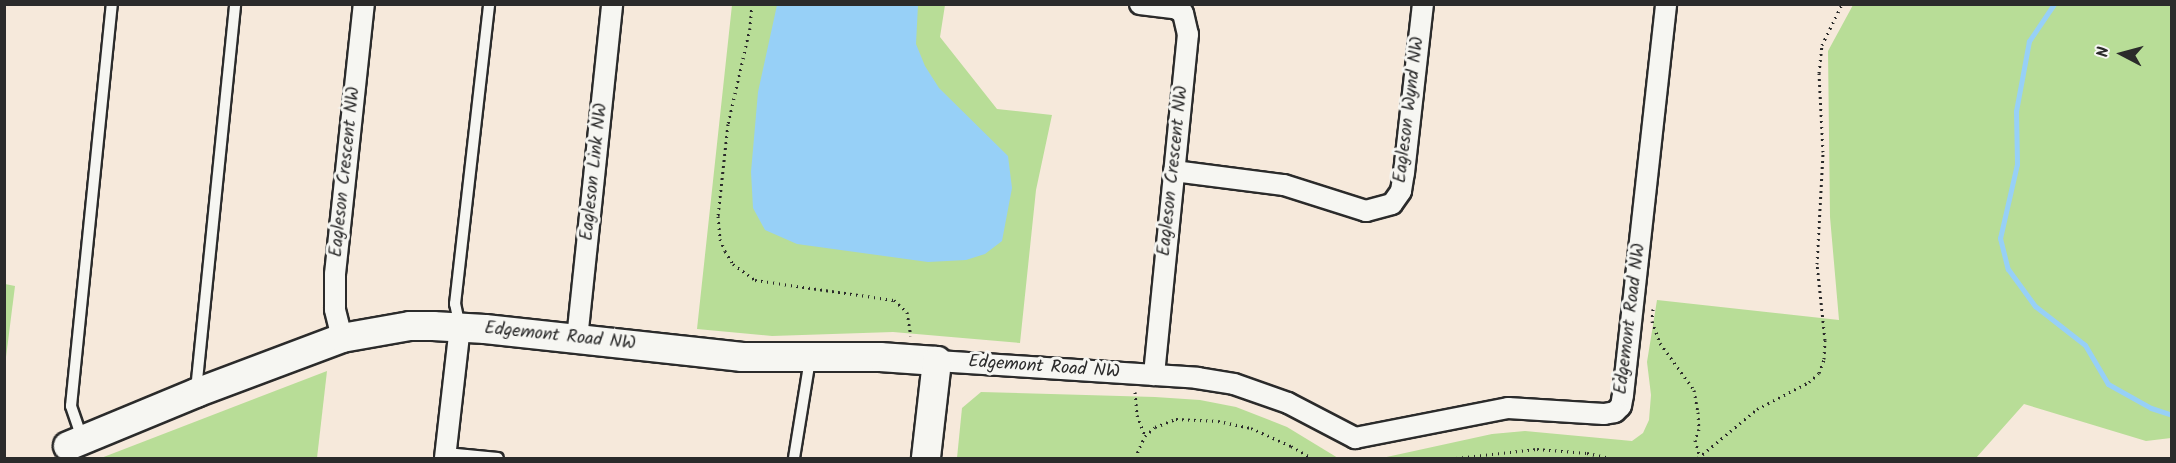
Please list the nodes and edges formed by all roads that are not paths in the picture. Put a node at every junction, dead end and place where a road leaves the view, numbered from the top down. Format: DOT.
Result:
graph roads {
  1 [pos="112,4"];
  2 [pos="235,4"];
  3 [pos="364,4"];
  4 [pos="489,4"];
  5 [pos="612,4"];
  6 [pos="1140,4"];
  7 [pos="1423,4"];
  8 [pos="1666,4"];
  9 [pos="1174,171"];
  10 [pos="460,327"];
  11 [pos="342,338"];
  12 [pos="577,339"];
  13 [pos="810,359"];
  14 [pos="937,361"];
  15 [pos="1146,375"];
  16 [pos="196,393"];
  17 [pos="75,443"];
  18 [pos="446,456"];
  19 [pos="498,459"];
  20 [pos="794,459"];
  21 [pos="926,459"];
  1 -- 17 [label="lane"];
  2 -- 16 [label="lane"];
  3 -- 11 [label="street, Eagleson Crescent NW"];
  4 -- 10 [label="lane"];
  5 -- 12 [label="street, Eagleson Link NW"];
  6 -- 9 [label="street, Eagleson Crescent NW"];
  7 -- 9 [label="street, Eagleson Wynd NW"];
  8 -- 15 [label="street, Edgemont Road NW"];
  9 -- 15 [label="street, Eagleson Crescent NW"];
  10 -- 11 [label="street, Edgemont Road NW"];
  10 -- 12 [label="street, Edgemont Road NW"];
  10 -- 18 [label="street"];
  11 -- 16 [label="street, Edgemont Road NW"];
  12 -- 13 [label="street, Edgemont Road NW"];
  13 -- 14 [label="street, Edgemont Road NW"];
  13 -- 20 [label="lane"];
  14 -- 15 [label="street, Edgemont Road NW"];
  14 -- 21 [label="street"];
  16 -- 17 [label="street, Edgemont Road NW"];
  18 -- 19 [label="lane"];
}
